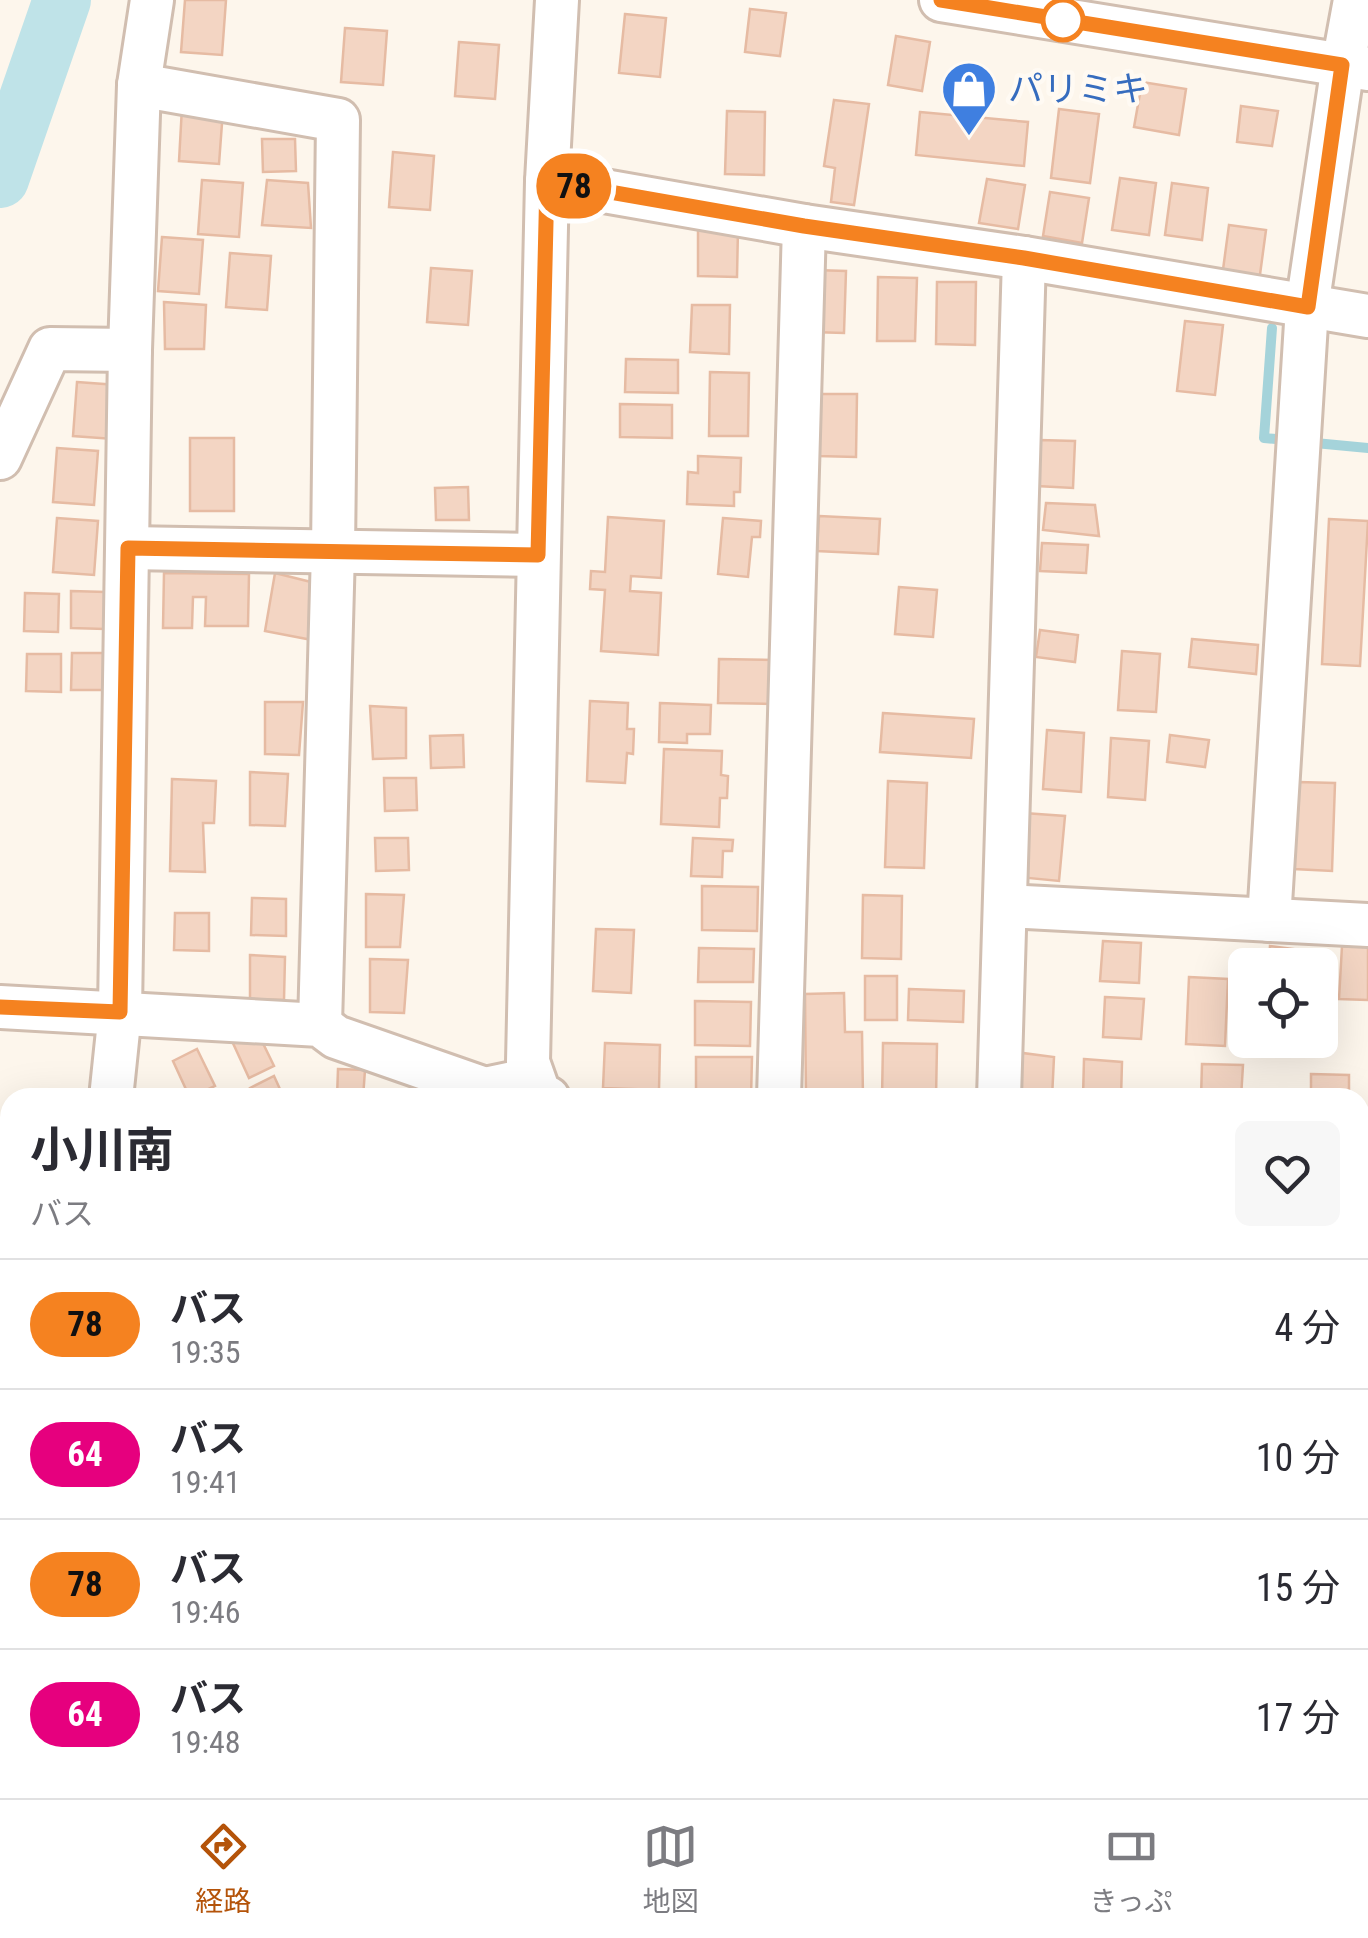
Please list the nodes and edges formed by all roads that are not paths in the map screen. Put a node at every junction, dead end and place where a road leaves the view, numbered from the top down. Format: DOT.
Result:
graph roads {
  1 [pos="152,0"];
  2 [pos="557,0"];
  3 [pos="941,0"];
  4 [pos="1355,0"];
  5 [pos="1355,67"];
  6 [pos="139,85"];
  7 [pos="547,181"];
  8 [pos="804,226"];
  9 [pos="1024,258"];
  10 [pos="1308,307"];
  11 [pos="1368,316"];
  12 [pos="130,350"];
  13 [pos="0,458"];
  14 [pos="128,548"];
  15 [pos="333,551"];
  16 [pos="538,555"];
  17 [pos="1005,906"];
  18 [pos="1269,920"];
  19 [pos="1368,925"];
  20 [pos="0,1007"];
  21 [pos="120,1012"];
  22 [pos="320,1025"];
  23 [pos="112,1088"];
  24 [pos="471,1088"];
  25 [pos="540,1088"];
  26 [pos="780,1088"];
  27 [pos="1000,1088"];
  1 -- 6 [label="street"];
  2 -- 7 [label="street"];
  3 -- 5 [label="street"];
  4 -- 5 [label="street"];
  5 -- 10 [label="street"];
  6 -- 12 [label="street"];
  6 -- 15 [label="street"];
  7 -- 8 [label="street"];
  7 -- 16 [label="street"];
  8 -- 9 [label="street"];
  8 -- 26 [label="street"];
  9 -- 10 [label="street"];
  9 -- 17 [label="street"];
  10 -- 11 [label="street"];
  10 -- 18 [label="street"];
  12 -- 13 [label="street"];
  12 -- 14 [label="street"];
  14 -- 15 [label="street"];
  14 -- 21 [label="street"];
  15 -- 16 [label="street"];
  15 -- 22 [label="street"];
  16 -- 25 [label="street"];
  17 -- 18 [label="street"];
  17 -- 27 [label="street"];
  18 -- 19 [label="street"];
  20 -- 21 [label="street"];
  21 -- 22 [label="street"];
  21 -- 23 [label="street"];
  22 -- 24 [label="street"];
}
